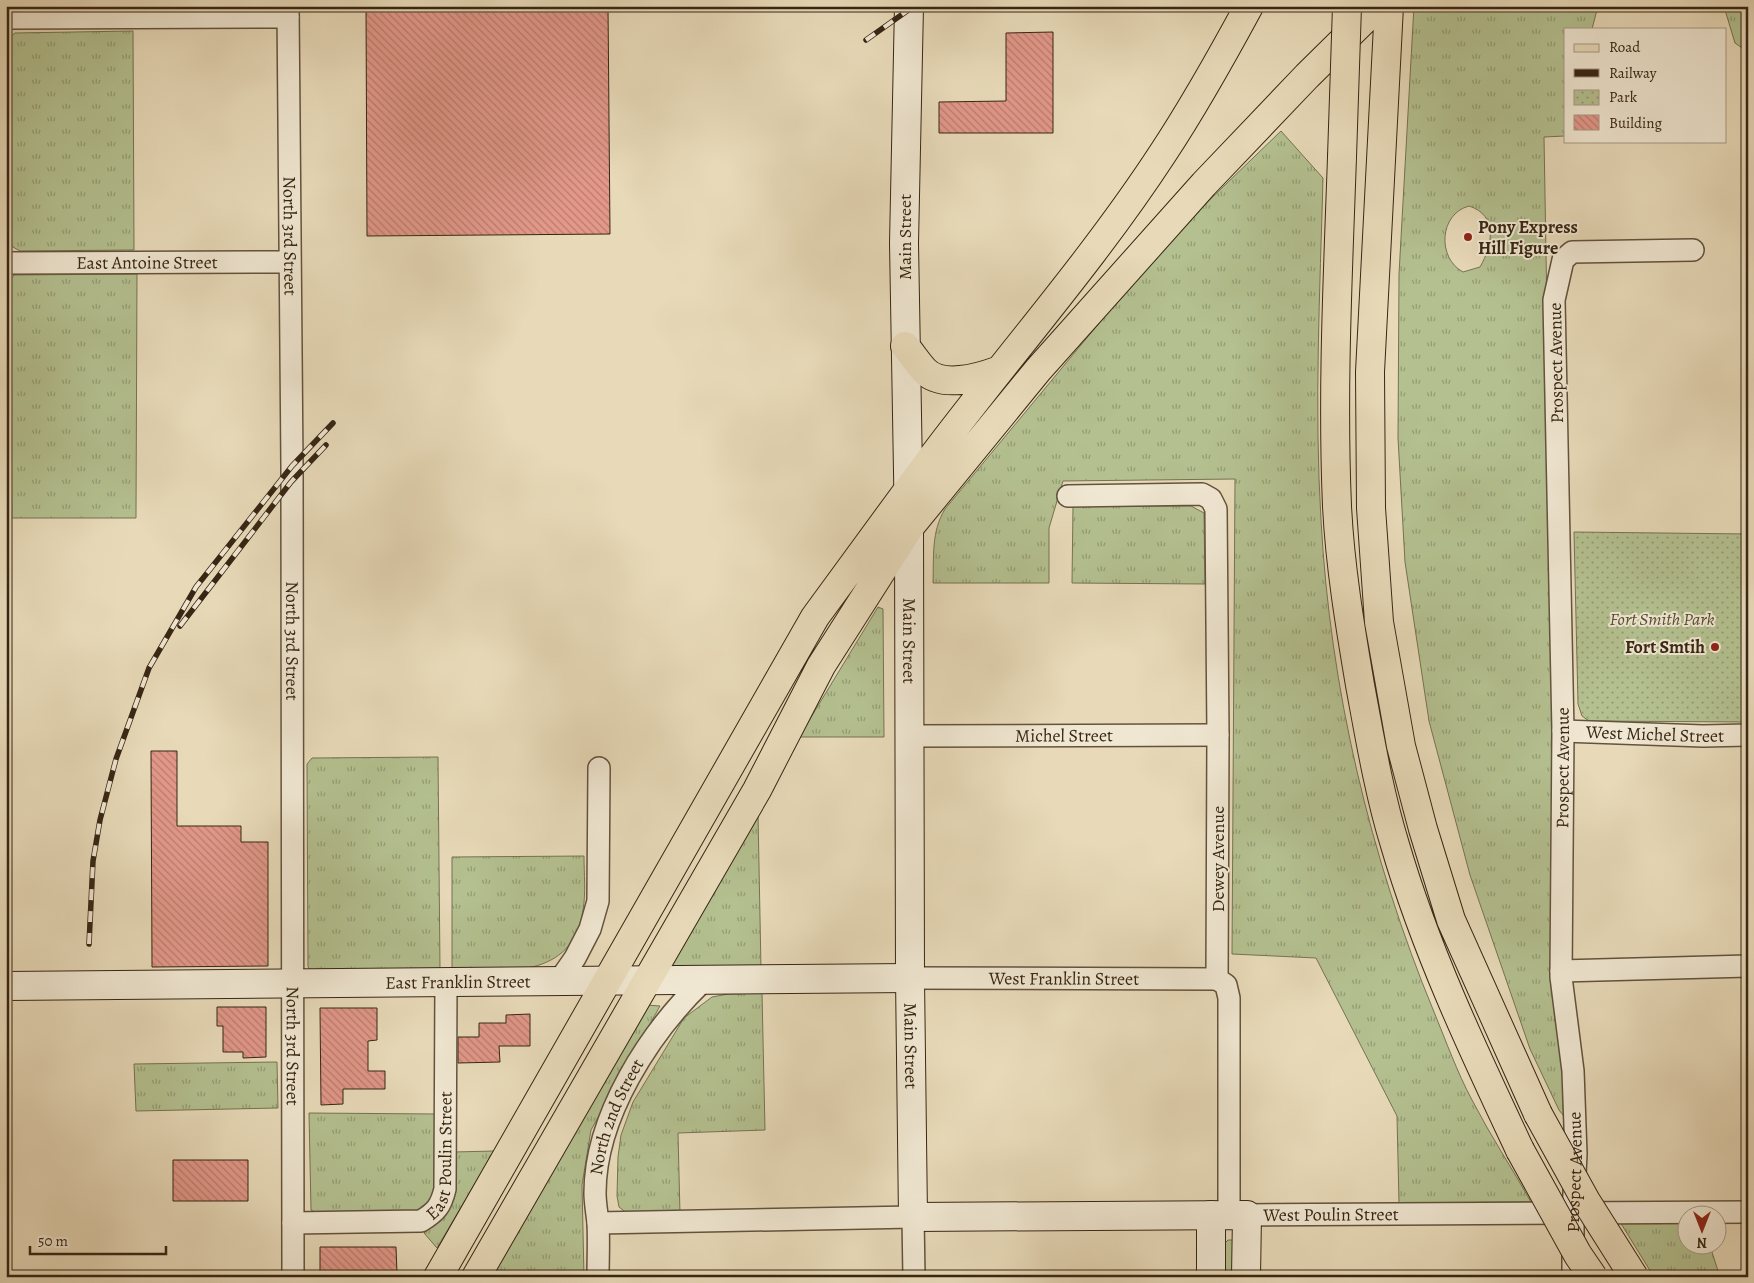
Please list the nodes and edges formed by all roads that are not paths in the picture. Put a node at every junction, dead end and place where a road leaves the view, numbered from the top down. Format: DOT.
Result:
graph roads {
  1 [pos="909,6"];
  2 [pos="1249,6"];
  3 [pos="1346,6"];
  4 [pos="1378,6"];
  5 [pos="1389,6"];
  6 [pos="288,12"];
  7 [pos="6,18"];
  8 [pos="1693,250"];
  9 [pos="289,262"];
  10 [pos="6,263"];
  11 [pos="905,346"];
  12 [pos="997,371"];
  13 [pos="908,490"];
  14 [pos="1068,496"];
  15 [pos="910,528"];
  16 [pos="1564,731"];
  17 [pos="1748,735"];
  18 [pos="909,736"];
  19 [pos="1218,736"];
  20 [pos="599,768"];
  21 [pos="1748,966"];
  22 [pos="1561,971"];
  23 [pos="910,978"];
  24 [pos="1217,979"];
  25 [pos="559,981"];
  26 [pos="607,981"];
  27 [pos="703,981"];
  28 [pos="446,982"];
  29 [pos="645,982"];
  30 [pos="292,983"];
  31 [pos="6,986"];
  32 [pos="1748,1212"];
  33 [pos="1572,1213"];
  34 [pos="1229,1215"];
  35 [pos="913,1217"];
  36 [pos="293,1223"];
  37 [pos="598,1223"];
  38 [pos="293,1277"];
  39 [pos="438,1277"];
  40 [pos="476,1277"];
  41 [pos="598,1277"];
  42 [pos="914,1277"];
  43 [pos="1211,1277"];
  44 [pos="1246,1277"];
  45 [pos="1573,1277"];
  46 [pos="1592,1277"];
  47 [pos="1634,1277"];
  1 -- 11 [label="street, Main Street"];
  2 -- 12 [label="main road"];
  3 -- 46 [label="main road, bridge"];
  4 -- 15 [label="main road"];
  5 -- 47 [label="main road, bridge"];
  6 -- 7 [label="street"];
  6 -- 9 [label="street, North 3rd Street"];
  8 -- 16 [label="street, Prospect Avenue"];
  9 -- 10 [label="street, East Antoine Street"];
  9 -- 30 [label="street, North 3rd Street"];
  11 -- 12 [label="main road"];
  11 -- 13 [label="street, Main Street"];
  12 -- 13 [label="main road"];
  13 -- 15 [label="street, Main Street"];
  13 -- 26 [label="main road"];
  14 -- 19 [label="street, Dewey Avenue"];
  15 -- 18 [label="street, Main Street"];
  15 -- 29 [label="main road"];
  16 -- 17 [label="street, West Michel Street"];
  16 -- 22 [label="street, Prospect Avenue"];
  18 -- 19 [label="street, Michel Street"];
  18 -- 23 [label="street, Main Street"];
  19 -- 24 [label="street, Dewey Avenue"];
  20 -- 25 [label="street"];
  21 -- 22 [label="street"];
  22 -- 33 [label="street, Prospect Avenue"];
  23 -- 24 [label="street, West Franklin Street"];
  23 -- 27 [label="street, East Franklin Street"];
  23 -- 35 [label="street, Main Street"];
  24 -- 34 [label="street"];
  25 -- 26 [label="street, East Franklin Street"];
  25 -- 28 [label="street, East Franklin Street"];
  26 -- 29 [label="street, East Franklin Street"];
  26 -- 39 [label="main road"];
  27 -- 29 [label="street, East Franklin Street"];
  27 -- 37 [label="street, North 2nd Street"];
  28 -- 30 [label="street, East Franklin Street"];
  28 -- 36 [label="street, East Poulin Street"];
  29 -- 40 [label="main road"];
  30 -- 31 [label="street, East Franklin Street"];
  30 -- 36 [label="street, North 3rd Street"];
  32 -- 33 [label="street, West Poulin Street"];
  33 -- 34 [label="street, West Poulin Street"];
  33 -- 45 [label="street, Prospect Avenue"];
  34 -- 35 [label="street, West Poulin Street"];
  34 -- 43 [label="street"];
  34 -- 44 [label="street"];
  35 -- 37 [label="street"];
  35 -- 42 [label="street, Main Street"];
  36 -- 38 [label="street, North 3rd Street"];
  37 -- 41 [label="street, North 2nd Street"];
}
